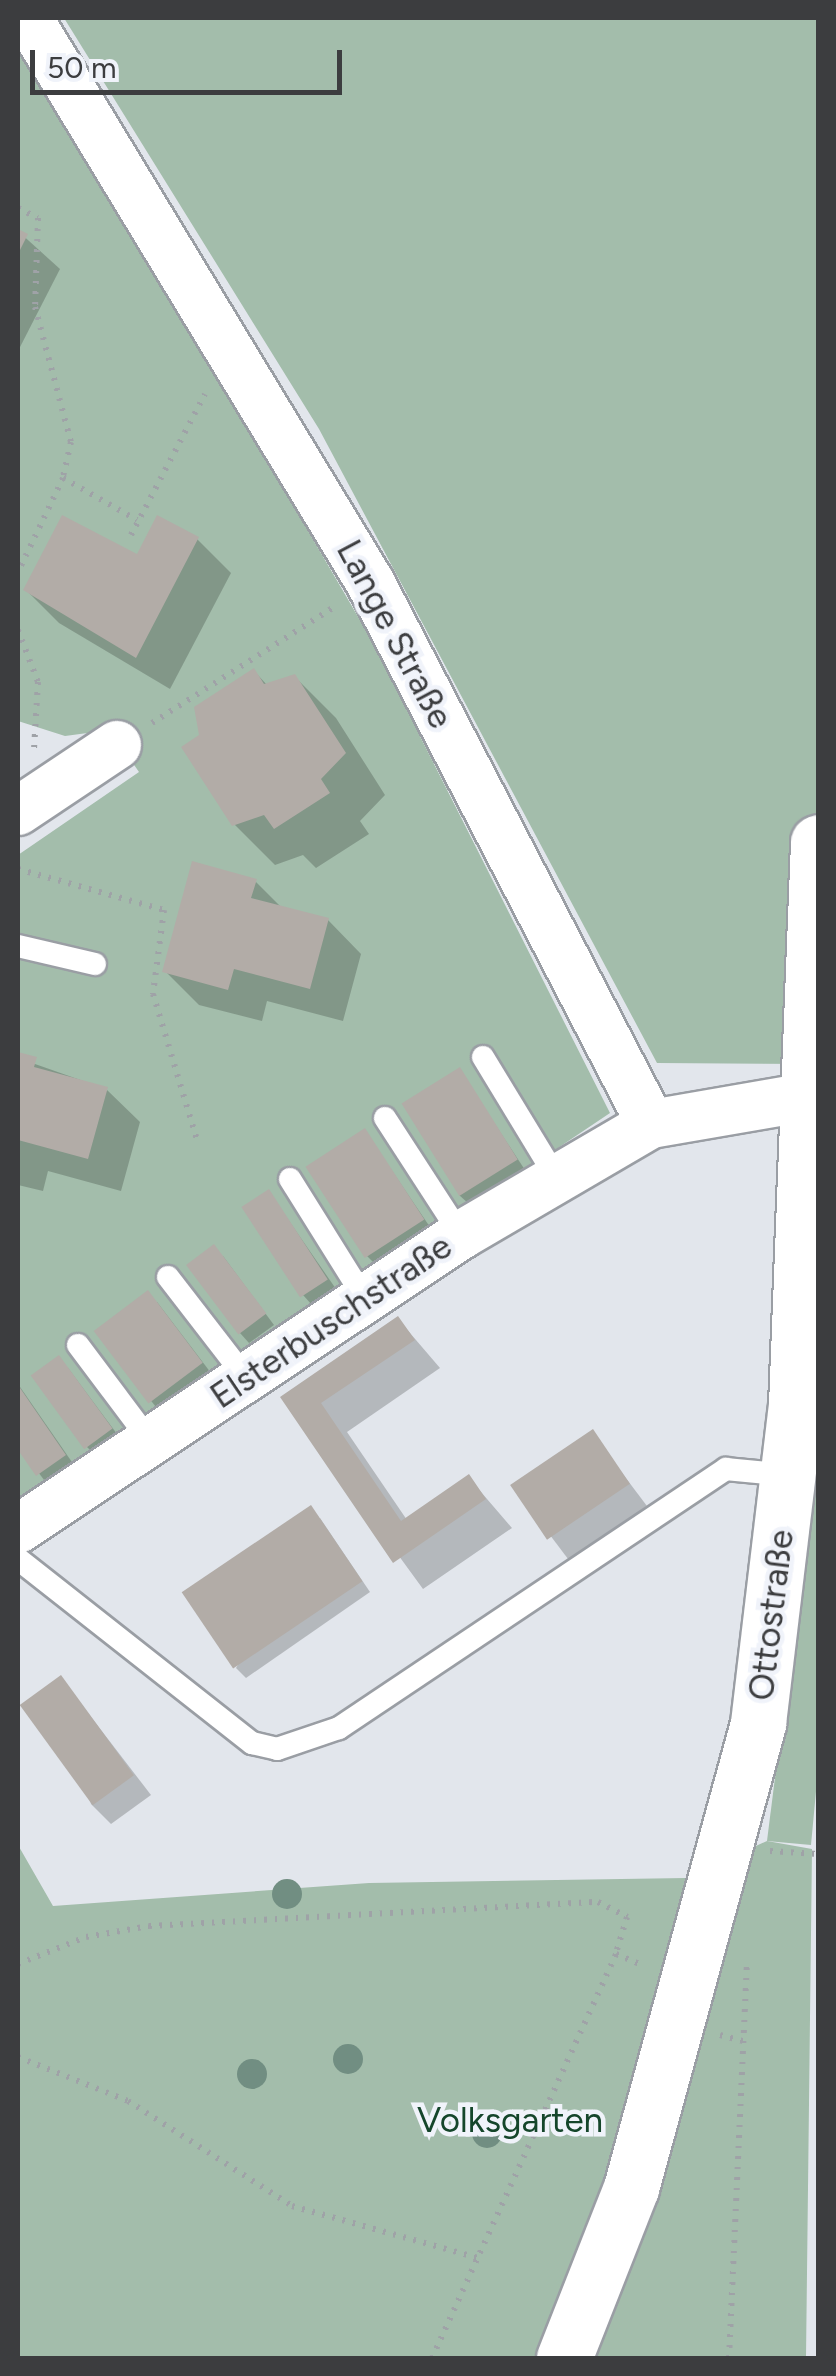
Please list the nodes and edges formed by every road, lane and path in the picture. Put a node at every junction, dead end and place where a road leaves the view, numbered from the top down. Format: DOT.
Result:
graph roads {
  1 [pos="28,18"];
  2 [pos="18,208"];
  3 [pos="200,397"];
  4 [pos="64,478"];
  5 [pos="137,520"];
  6 [pos="131,535"];
  7 [pos="18,572"];
  8 [pos="370,584"];
  9 [pos="18,630"];
  10 [pos="117,745"];
  11 [pos="22,797"];
  12 [pos="818,842"];
  13 [pos="18,870"];
  14 [pos="18,946"];
  15 [pos="95,964"];
  16 [pos="483,1057"];
  17 [pos="813,1096"];
  18 [pos="385,1118"];
  19 [pos="651,1124"];
  20 [pos="198,1143"];
  21 [pos="556,1176"];
  22 [pos="290,1179"];
  23 [pos="460,1236"];
  24 [pos="168,1277"];
  25 [pos="365,1299"];
  26 [pos="78,1345"];
  27 [pos="246,1378"];
  28 [pos="150,1442"];
  29 [pos="788,1474"];
  30 [pos="22,1524"];
  31 [pos="764,1850"];
  32 [pos="818,1854"];
  33 [pos="747,1946"];
  34 [pos="616,1954"];
  35 [pos="18,1964"];
  36 [pos="676,2020"];
  37 [pos="18,2056"];
  38 [pos="478,2258"];
  39 [pos="432,2358"];
  40 [pos="564,2358"];
  41 [pos="729,2358"];
  1 -- 8 [label="street, Lange Straße"];
  2 -- 4 [label="path"];
  3 -- 5 [label="path"];
  4 -- 5 [label="path"];
  4 -- 7 [label="path"];
  5 -- 6 [label="path"];
  8 -- 10 [label="path"];
  8 -- 19 [label="street, Lange Straße"];
  9 -- 11 [label="path"];
  10 -- 11 [label="street"];
  12 -- 17 [label="street, Ottostraße"];
  13 -- 20 [label="path"];
  14 -- 15 [label="lane"];
  16 -- 21 [label="lane"];
  17 -- 19 [label="street"];
  17 -- 29 [label="street, Ottostraße"];
  18 -- 23 [label="lane"];
  19 -- 21 [label="street, Elsterbuschstraße"];
  21 -- 23 [label="street, Elsterbuschstraße"];
  22 -- 25 [label="lane"];
  23 -- 25 [label="street, Elsterbuschstraße"];
  24 -- 27 [label="lane"];
  25 -- 27 [label="street, Elsterbuschstraße"];
  26 -- 28 [label="lane"];
  27 -- 28 [label="street, Elsterbuschstraße"];
  28 -- 30 [label="street, Elsterbuschstraße"];
  29 -- 30 [label="lane"];
  29 -- 36 [label="street, Ottostraße"];
  31 -- 32 [label="path"];
  33 -- 41 [label="path"];
  34 -- 35 [label="path"];
  34 -- 36 [label="path"];
  34 -- 38 [label="path"];
  36 -- 40 [label="street, Ottostraße"];
  37 -- 38 [label="path"];
  38 -- 39 [label="path"];
}
